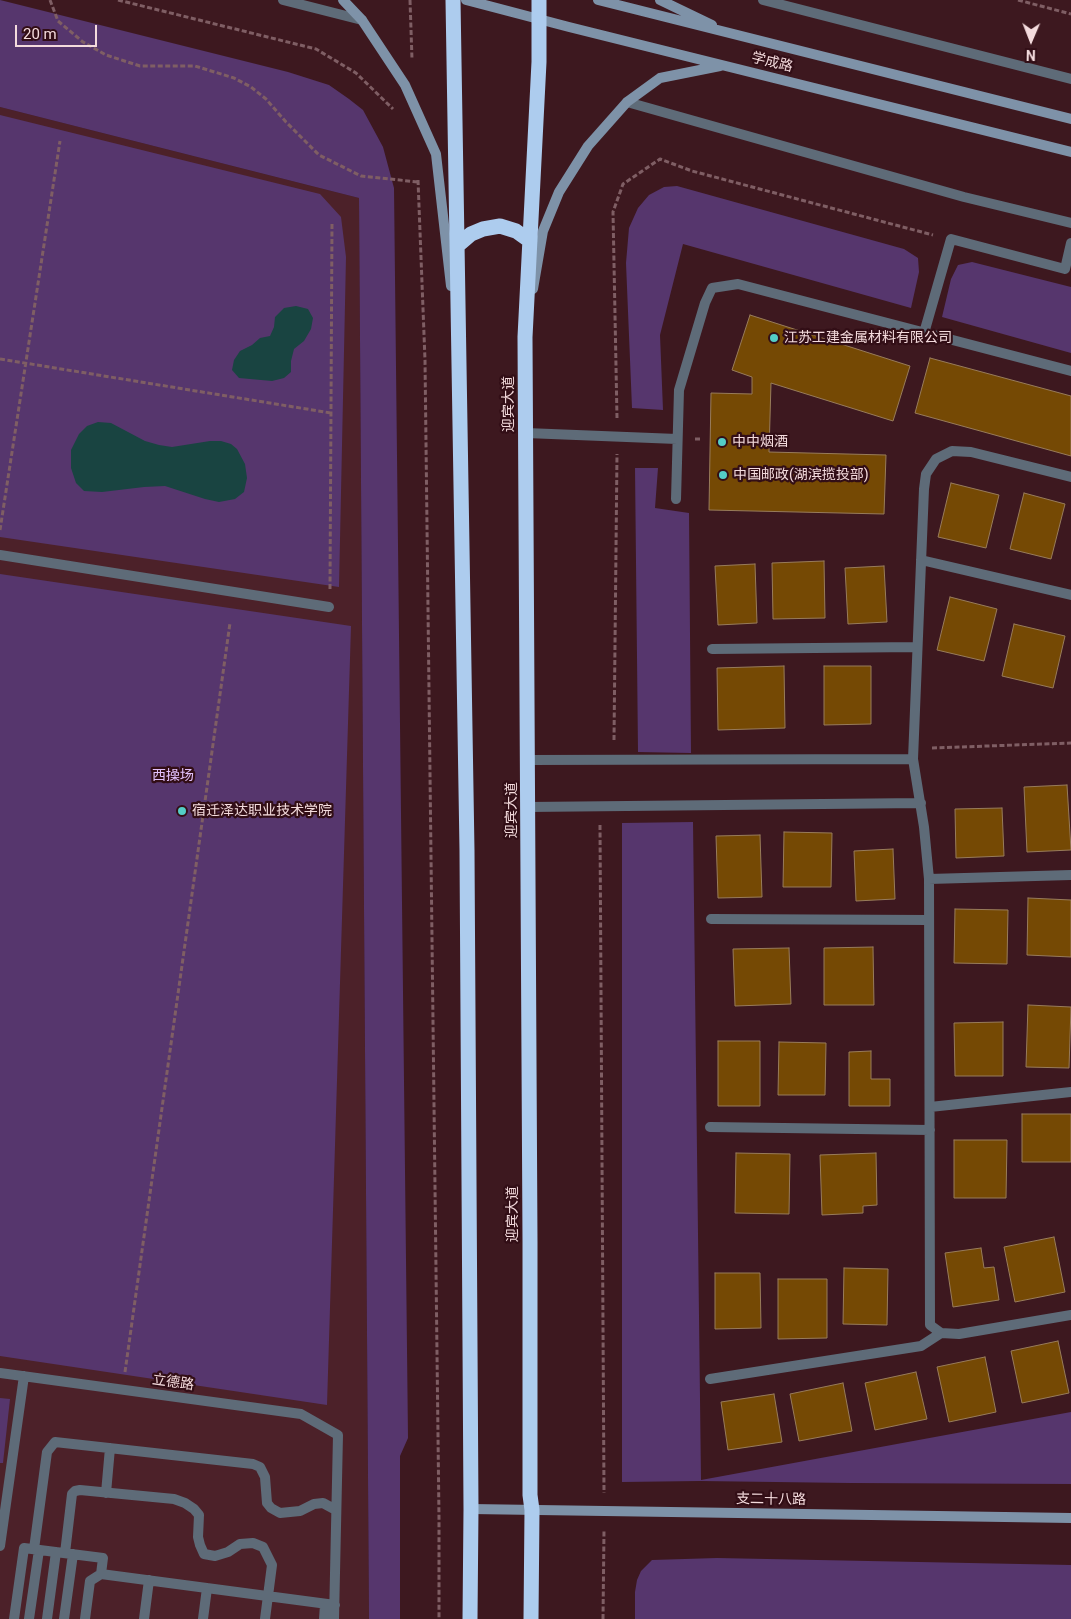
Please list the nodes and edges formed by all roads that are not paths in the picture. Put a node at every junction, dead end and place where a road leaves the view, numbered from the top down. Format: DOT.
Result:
graph roads {
  1 [pos="283,0"];
  2 [pos="342,0"];
  3 [pos="453,0"];
  4 [pos="466,0"];
  5 [pos="539,0"];
  6 [pos="598,0"];
  7 [pos="660,0"];
  8 [pos="762,0"];
  9 [pos="539,19"];
  10 [pos="362,20"];
  11 [pos="734,34"];
  12 [pos="722,65"];
  13 [pos="1071,79"];
  14 [pos="627,102"];
  15 [pos="1071,119"];
  16 [pos="1071,152"];
  17 [pos="1071,223"];
  18 [pos="530,241"];
  19 [pos="1071,243"];
  20 [pos="457,246"];
  21 [pos="924,333"];
  22 [pos="525,337"];
  23 [pos="458,342"];
  24 [pos="1071,371"];
  25 [pos="526,433"];
  26 [pos="677,439"];
  27 [pos="1071,477"];
  28 [pos="676,499"];
  29 [pos="0,555"];
  30 [pos="921,560"];
  31 [pos="1071,595"];
  32 [pos="330,607"];
  33 [pos="917,647"];
  34 [pos="712,649"];
  35 [pos="913,759"];
  36 [pos="528,760"];
  37 [pos="921,803"];
  38 [pos="528,807"];
  39 [pos="1071,874"];
  40 [pos="929,879"];
  41 [pos="711,919"];
  42 [pos="929,920"];
  43 [pos="1071,1092"];
  44 [pos="930,1107"];
  45 [pos="710,1127"];
  46 [pos="930,1130"];
  47 [pos="1071,1315"];
  48 [pos="940,1333"];
  49 [pos="0,1373"];
  50 [pos="24,1376"];
  51 [pos="710,1379"];
  52 [pos="110,1448"];
  53 [pos="4,1486"];
  54 [pos="106,1493"];
  55 [pos="471,1509"];
  56 [pos="336,1510"];
  57 [pos="532,1510"];
  58 [pos="1071,1518"];
  59 [pos="0,1546"];
  60 [pos="36,1549"];
  61 [pos="65,1553"];
  62 [pos="101,1574"];
  63 [pos="149,1580"];
  64 [pos="207,1588"];
  65 [pos="268,1596"];
  66 [pos="330,1604"];
  67 [pos="14,1619"];
  68 [pos="30,1619"];
  69 [pos="47,1619"];
  70 [pos="64,1619"];
  71 [pos="84,1619"];
  72 [pos="144,1619"];
  73 [pos="203,1619"];
  74 [pos="265,1619"];
  75 [pos="324,1619"];
  76 [pos="334,1619"];
  77 [pos="470,1619"];
  78 [pos="531,1619"];
  1 -- 10 [label="lane"];
  2 -- 10 [label="main road"];
  3 -- 20 [label="highway"];
  4 -- 9 [label="main road, 学成路"];
  5 -- 9 [label="highway, 迎宾大道"];
  6 -- 11 [label="main road, 学成路"];
  7 -- 11 [label="main road"];
  8 -- 13 [label="lane"];
  9 -- 12 [label="main road, 学成路"];
  9 -- 18 [label="highway, 迎宾大道"];
  10 -- 23 [label="main road"];
  11 -- 15 [label="main road, 学成路"];
  12 -- 14 [label="main road"];
  12 -- 16 [label="main road, 学成路"];
  14 -- 17 [label="lane"];
  14 -- 22 [label="main road"];
  18 -- 20 [label="highway"];
  18 -- 22 [label="highway, 迎宾大道"];
  19 -- 21 [label="lane"];
  20 -- 23 [label="highway"];
  21 -- 24 [label="lane"];
  21 -- 26 [label="lane"];
  22 -- 25 [label="highway, 迎宾大道"];
  23 -- 55 [label="highway"];
  25 -- 26 [label="lane"];
  25 -- 36 [label="highway, 迎宾大道"];
  26 -- 28 [label="lane"];
  27 -- 30 [label="lane"];
  29 -- 32 [label="lane"];
  30 -- 31 [label="lane"];
  30 -- 33 [label="lane"];
  33 -- 34 [label="lane"];
  33 -- 35 [label="lane"];
  35 -- 36 [label="lane"];
  35 -- 37 [label="lane"];
  36 -- 38 [label="highway, 迎宾大道"];
  37 -- 38 [label="lane"];
  37 -- 40 [label="lane"];
  38 -- 57 [label="highway, 迎宾大道"];
  39 -- 40 [label="lane"];
  40 -- 42 [label="lane"];
  41 -- 42 [label="lane"];
  42 -- 44 [label="lane"];
  43 -- 44 [label="lane"];
  44 -- 46 [label="lane"];
  45 -- 46 [label="lane"];
  46 -- 48 [label="lane"];
  47 -- 48 [label="lane"];
  48 -- 51 [label="lane"];
  49 -- 50 [label="lane, 立德路"];
  50 -- 53 [label="lane"];
  50 -- 56 [label="lane, 立德路"];
  52 -- 54 [label="lane"];
  52 -- 56 [label="lane"];
  52 -- 60 [label="lane"];
  53 -- 59 [label="lane"];
  54 -- 61 [label="lane"];
  54 -- 65 [label="lane"];
  55 -- 57 [label="main road, 支二十八路"];
  55 -- 77 [label="highway"];
  56 -- 66 [label="lane"];
  57 -- 58 [label="main road, 支二十八路"];
  57 -- 78 [label="highway, 迎宾大道"];
  60 -- 61 [label="lane"];
  60 -- 67 [label="lane"];
  60 -- 68 [label="lane"];
  61 -- 62 [label="lane"];
  61 -- 69 [label="lane"];
  61 -- 70 [label="lane"];
  62 -- 63 [label="lane"];
  62 -- 71 [label="lane"];
  63 -- 64 [label="lane"];
  63 -- 72 [label="lane"];
  64 -- 65 [label="lane"];
  64 -- 73 [label="lane"];
  65 -- 66 [label="lane"];
  65 -- 74 [label="lane"];
  66 -- 75 [label="lane"];
  66 -- 76 [label="lane"];
}
